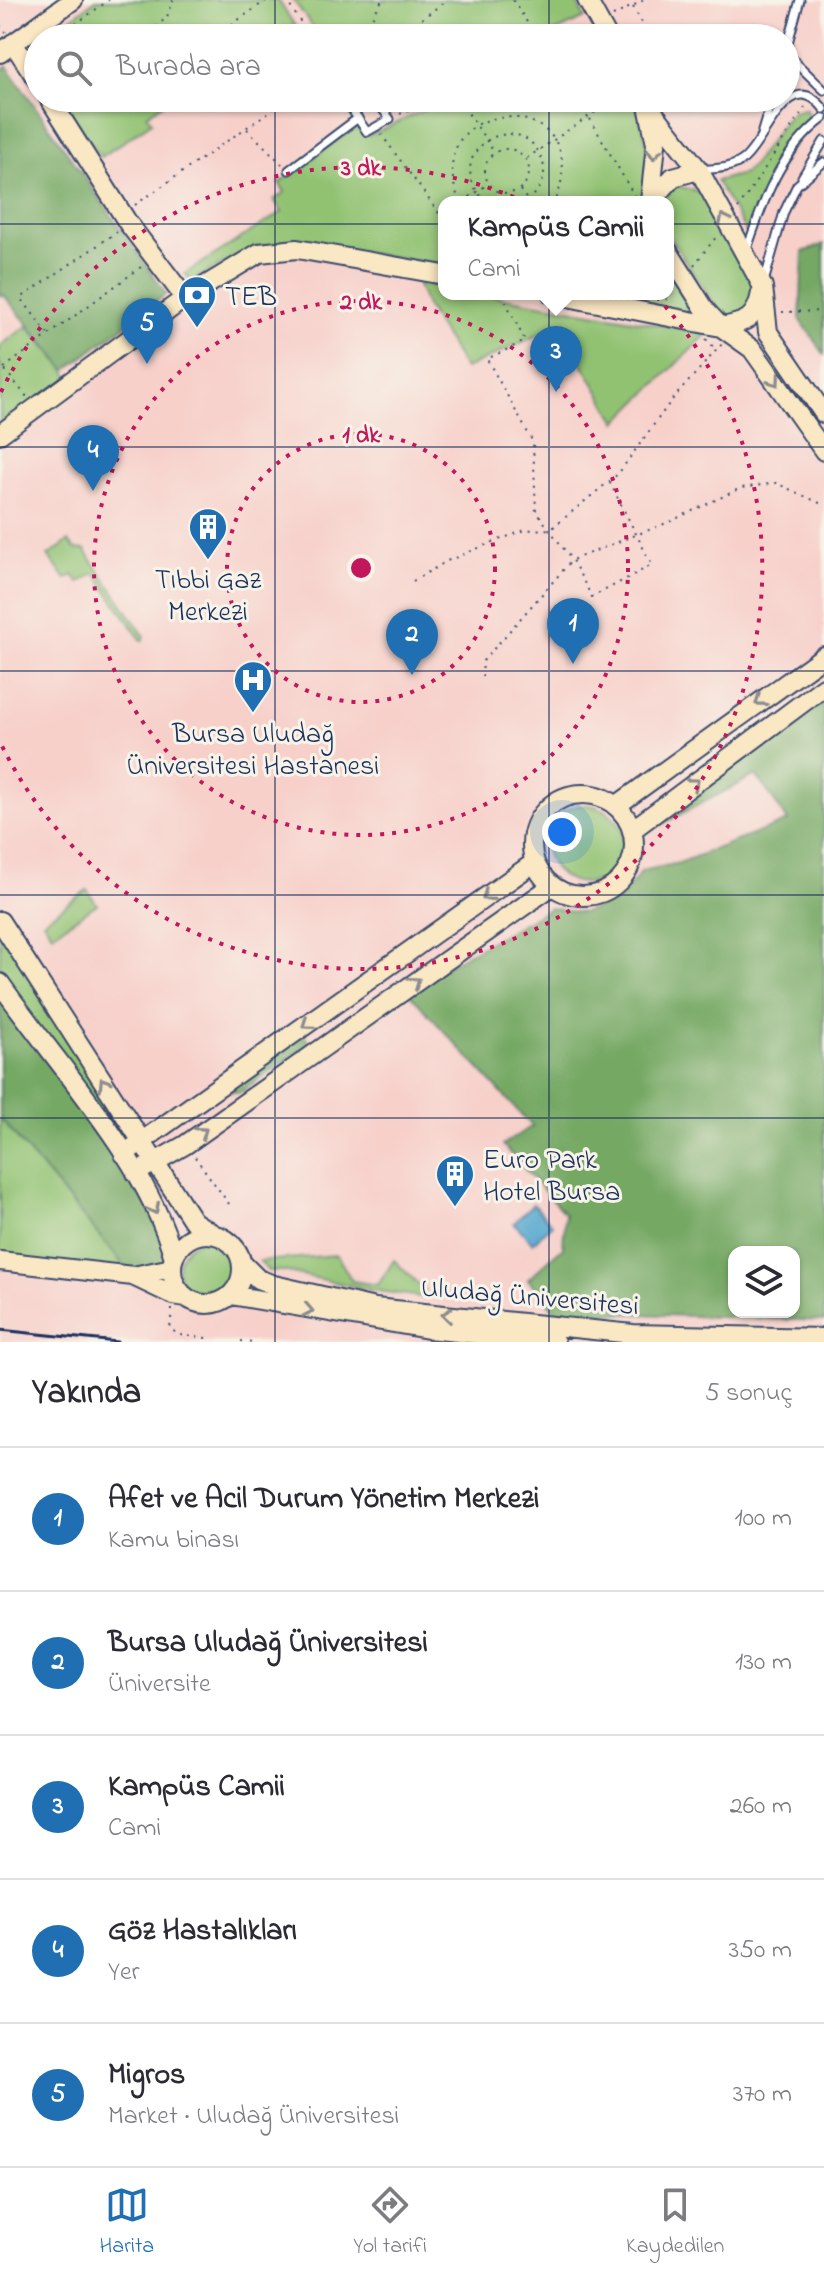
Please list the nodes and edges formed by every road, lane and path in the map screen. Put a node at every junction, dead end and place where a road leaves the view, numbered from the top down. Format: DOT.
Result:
graph roads {
  1 [pos="73,0"];
  2 [pos="109,0"];
  3 [pos="173,0"];
  4 [pos="267,0"];
  5 [pos="286,0"];
  6 [pos="382,0"];
  7 [pos="447,0"];
  8 [pos="513,0"];
  9 [pos="587,0"];
  10 [pos="800,0"];
  11 [pos="632,6"];
  12 [pos="40,24"];
  13 [pos="76,24"];
  14 [pos="159,24"];
  15 [pos="232,24"];
  16 [pos="302,24"];
  17 [pos="369,24"];
  18 [pos="415,24"];
  19 [pos="528,24"];
  20 [pos="600,24"];
  21 [pos="643,24"];
  22 [pos="793,24"];
  23 [pos="24,36"];
  24 [pos="7,48"];
  25 [pos="800,65"];
  26 [pos="24,66"];
  27 [pos="824,90"];
  28 [pos="808,97"];
  29 [pos="800,98"];
  30 [pos="824,109"];
  31 [pos="58,112"];
  32 [pos="268,112"];
  33 [pos="354,112"];
  34 [pos="385,112"];
  35 [pos="405,112"];
  36 [pos="467,112"];
  37 [pos="587,112"];
  38 [pos="596,112"];
  39 [pos="648,112"];
  40 [pos="653,112"];
  41 [pos="768,112"];
  42 [pos="779,112"];
  43 [pos="590,116"];
  44 [pos="358,118"];
  45 [pos="824,118"];
  46 [pos="390,119"];
  47 [pos="475,125"];
  48 [pos="376,126"];
  49 [pos="245,128"];
  50 [pos="554,139"];
  51 [pos="485,140"];
  52 [pos="759,140"];
  53 [pos="824,141"];
  54 [pos="538,150"];
  55 [pos="495,153"];
  56 [pos="526,159"];
  57 [pos="824,162"];
  58 [pos="289,170"];
  59 [pos="699,170"];
  60 [pos="489,183"];
  61 [pos="799,183"];
  62 [pos="520,189"];
  63 [pos="476,192"];
  64 [pos="459,196"];
  65 [pos="470,196"];
  66 [pos="480,196"];
  67 [pos="524,196"];
  68 [pos="533,196"];
  69 [pos="557,196"];
  70 [pos="635,196"];
  71 [pos="652,196"];
  72 [pos="656,196"];
  73 [pos="438,209"];
  74 [pos="126,218"];
  75 [pos="727,224"];
  76 [pos="154,258"];
  77 [pos="744,258"];
  78 [pos="674,261"];
  79 [pos="438,274"];
  80 [pos="684,277"];
  81 [pos="763,287"];
  82 [pos="674,289"];
  83 [pos="185,298"];
  84 [pos="505,300"];
  85 [pos="583,300"];
  86 [pos="665,300"];
  87 [pos="765,311"];
  88 [pos="824,311"];
  89 [pos="654,314"];
  90 [pos="725,330"];
  91 [pos="49,335"];
  92 [pos="0,364"];
  93 [pos="4,368"];
  94 [pos="36,408"];
  95 [pos="824,414"];
  96 [pos="0,434"];
  97 [pos="824,451"];
  98 [pos="609,481"];
  99 [pos="824,505"];
  100 [pos="551,529"];
  101 [pos="636,534"];
  102 [pos="572,560"];
  103 [pos="413,581"];
  104 [pos="824,656"];
  105 [pos="482,677"];
  106 [pos="824,687"];
  107 [pos="616,806"];
  108 [pos="632,830"];
  109 [pos="535,862"];
  110 [pos="552,886"];
  111 [pos="2,930"];
  112 [pos="439,930"];
  113 [pos="458,951"];
  114 [pos="0,983"];
  115 [pos="342,999"];
  116 [pos="358,1022"];
  117 [pos="220,1086"];
  118 [pos="236,1109"];
  119 [pos="141,1141"];
  120 [pos="185,1145"];
  121 [pos="124,1154"];
  122 [pos="154,1161"];
  123 [pos="136,1173"];
  124 [pos="232,1208"];
  125 [pos="215,1235"];
  126 [pos="0,1261"];
  127 [pos="173,1263"];
  128 [pos="242,1263"];
  129 [pos="133,1276"];
  130 [pos="231,1295"];
  131 [pos="180,1296"];
  132 [pos="207,1338"];
  133 [pos="824,1338"];
  134 [pos="241,1341"];
  135 [pos="256,1342"];
  136 [pos="555,1342"];
  1 -- 12 [label="street"];
  2 -- 13 [label="path"];
  3 -- 14 [label="path"];
  4 -- 15 [label="path"];
  5 -- 16 [label="path"];
  6 -- 17 [label="path"];
  7 -- 18 [label="path"];
  8 -- 19 [label="path"];
  9 -- 20 [label="street"];
  10 -- 22 [label="lane"];
  11 -- 21 [label="path"];
  23 -- 24 [label="street"];
  24 -- 26 [label="street"];
  25 -- 27 [label="lane"];
  28 -- 29 [label="lane"];
  28 -- 30 [label="lane"];
  28 -- 75 [label="path"];
  31 -- 74 [label="street"];
  32 -- 49 [label="path"];
  33 -- 44 [label="lane"];
  34 -- 46 [label="lane"];
  35 -- 46 [label="path"];
  36 -- 47 [label="path"];
  37 -- 43 [label="path"];
  38 -- 43 [label="path"];
  39 -- 71 [label="street, one-way"];
  40 -- 59 [label="street"];
  41 -- 52 [label="lane"];
  42 -- 52 [label="lane"];
  43 -- 50 [label="path"];
  43 -- 70 [label="path"];
  44 -- 48 [label="lane"];
  44 -- 58 [label="lane"];
  45 -- 77 [label="lane"];
  46 -- 48 [label="lane"];
  47 -- 50 [label="path"];
  47 -- 51 [label="path"];
  47 -- 64 [label="path"];
  48 -- 73 [label="path"];
  49 -- 58 [label="path"];
  49 -- 74 [label="path"];
  50 -- 54 [label="path"];
  50 -- 69 [label="path"];
  51 -- 54 [label="path"];
  51 -- 55 [label="path"];
  51 -- 63 [label="path"];
  52 -- 59 [label="lane"];
  53 -- 61 [label="lane"];
  54 -- 56 [label="path"];
  54 -- 68 [label="path"];
  55 -- 56 [label="path"];
  55 -- 60 [label="path"];
  56 -- 62 [label="path"];
  57 -- 61 [label="lane"];
  59 -- 72 [label="street"];
  75 -- 59 [label="street, one-way"];
  60 -- 62 [label="path"];
  60 -- 63 [label="path"];
  61 -- 81 [label="lane"];
  62 -- 67 [label="path"];
  63 -- 65 [label="path"];
  63 -- 66 [label="path"];
  74 -- 76 [label="street"];
  74 -- 91 [label="path"];
  75 -- 77 [label="street"];
  75 -- 80 [label="path"];
  76 -- 83 [label="street"];
  76 -- 91 [label="path"];
  77 -- 81 [label="street"];
  78 -- 80 [label="street"];
  79 -- 83 [label="street"];
  80 -- 82 [label="path"];
  80 -- 90 [label="street"];
  81 -- 87 [label="street"];
  81 -- 90 [label="street"];
  83 -- 94 [label="street"];
  84 -- 100 [label="path"];
  85 -- 89 [label="street"];
  86 -- 89 [label="path"];
  87 -- 88 [label="path"];
  87 -- 95 [label="street"];
  89 -- 90 [label="street"];
  90 -- 97 [label="street, one-way"];
  90 -- 98 [label="path"];
  91 -- 93 [label="path"];
  92 -- 93 [label="path"];
  93 -- 94 [label="path"];
  94 -- 96 [label="street"];
  98 -- 100 [label="path"];
  98 -- 101 [label="path"];
  99 -- 101 [label="path"];
  100 -- 102 [label="path"];
  100 -- 103 [label="path"];
  101 -- 102 [label="path"];
  101 -- 102 [label="path"];
  102 -- 105 [label="path"];
  104 -- 107 [label="street, one-way"];
  108 -- 106 [label="street, one-way"];
  107 -- 108 [label="street"];
  107 -- 109 [label="street"];
  108 -- 110 [label="street"];
  109 -- 110 [label="street"];
  109 -- 112 [label="street, one-way"];
  110 -- 113 [label="street"];
  119 -- 111 [label="street, one-way"];
  112 -- 113 [label="street"];
  112 -- 115 [label="street"];
  116 -- 113 [label="street, one-way"];
  114 -- 121 [label="street"];
  115 -- 116 [label="street"];
  115 -- 117 [label="street, one-way"];
  116 -- 118 [label="street"];
  117 -- 118 [label="street"];
  117 -- 119 [label="street"];
  120 -- 118 [label="street, one-way"];
  119 -- 121 [label="street"];
  119 -- 122 [label="street"];
  120 -- 122 [label="street"];
  120 -- 124 [label="path"];
  121 -- 123 [label="street"];
  122 -- 123 [label="street"];
  122 -- 125 [label="street"];
  123 -- 127 [label="street, one-way"];
  125 -- 127 [label="street"];
  125 -- 128 [label="street"];
  126 -- 129 [label="street"];
  127 -- 129 [label="street"];
  127 -- 131 [label="street"];
  128 -- 130 [label="street"];
  133 -- 128 [label="street, Uludağ Üniversitesi, one-way"];
  129 -- 131 [label="street"];
  130 -- 131 [label="street"];
  130 -- 136 [label="street, Uludağ Üniversitesi, one-way"];
  131 -- 132 [label="path"];
  134 -- 135 [label="path"];
}
